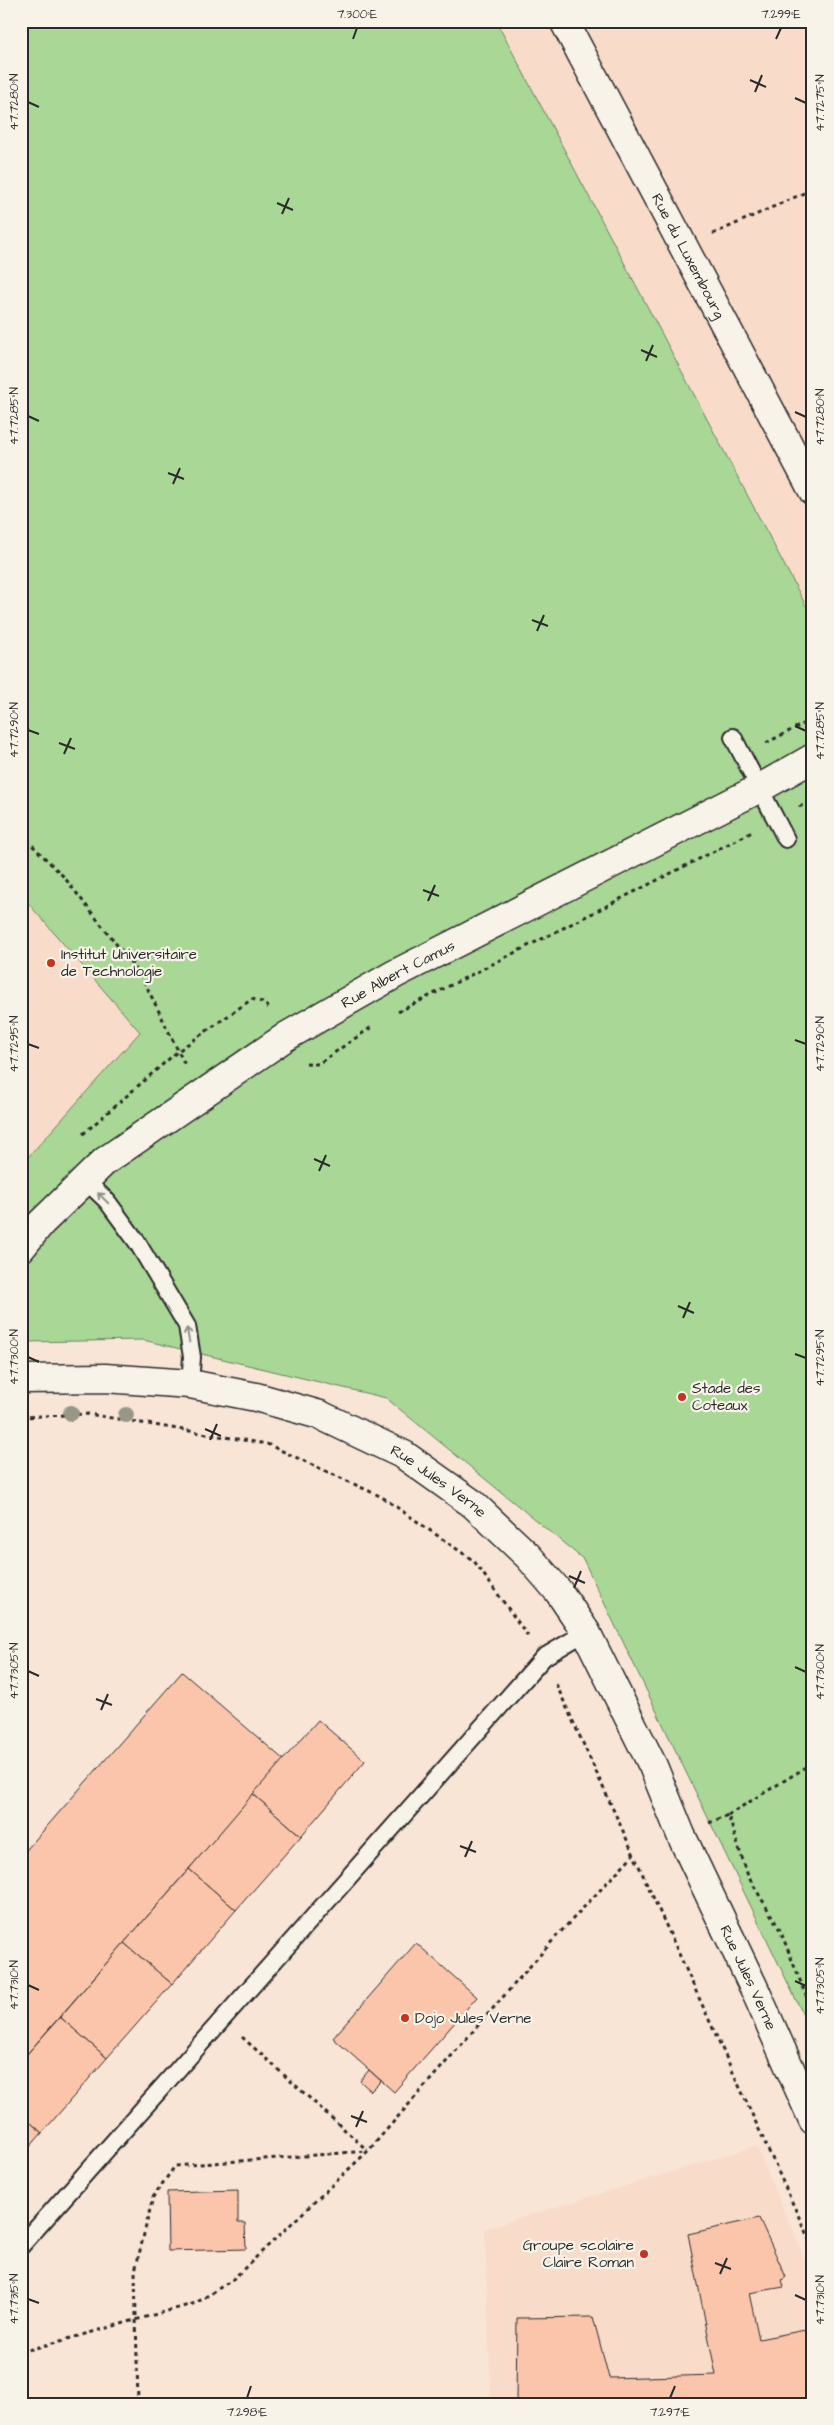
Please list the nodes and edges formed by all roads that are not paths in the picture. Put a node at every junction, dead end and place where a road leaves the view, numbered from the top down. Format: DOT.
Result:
graph roads {
  1 [pos="564,21"];
  2 [pos="813,491"];
  3 [pos="733,737"];
  4 [pos="813,758"];
  5 [pos="760,788"];
  6 [pos="786,839"];
  7 [pos="84,1179"];
  8 [pos="21,1248"];
  9 [pos="21,1379"];
  10 [pos="190,1384"];
  11 [pos="586,1632"];
  12 [pos="812,2114"];
  13 [pos="21,2246"];
  1 -- 2 [label="street, Rue du Luxembourg"];
  3 -- 5 [label="lane"];
  4 -- 5 [label="street, Rue Albert Camus"];
  5 -- 6 [label="lane"];
  5 -- 7 [label="street, Rue Albert Camus"];
  7 -- 8 [label="street, Rue Albert Camus"];
  10 -- 7 [label="lane, one-way"];
  9 -- 10 [label="street, Rue Jules Verne"];
  10 -- 11 [label="street, Rue Jules Verne"];
  11 -- 12 [label="street, Rue Jules Verne"];
  11 -- 13 [label="lane"];
}
